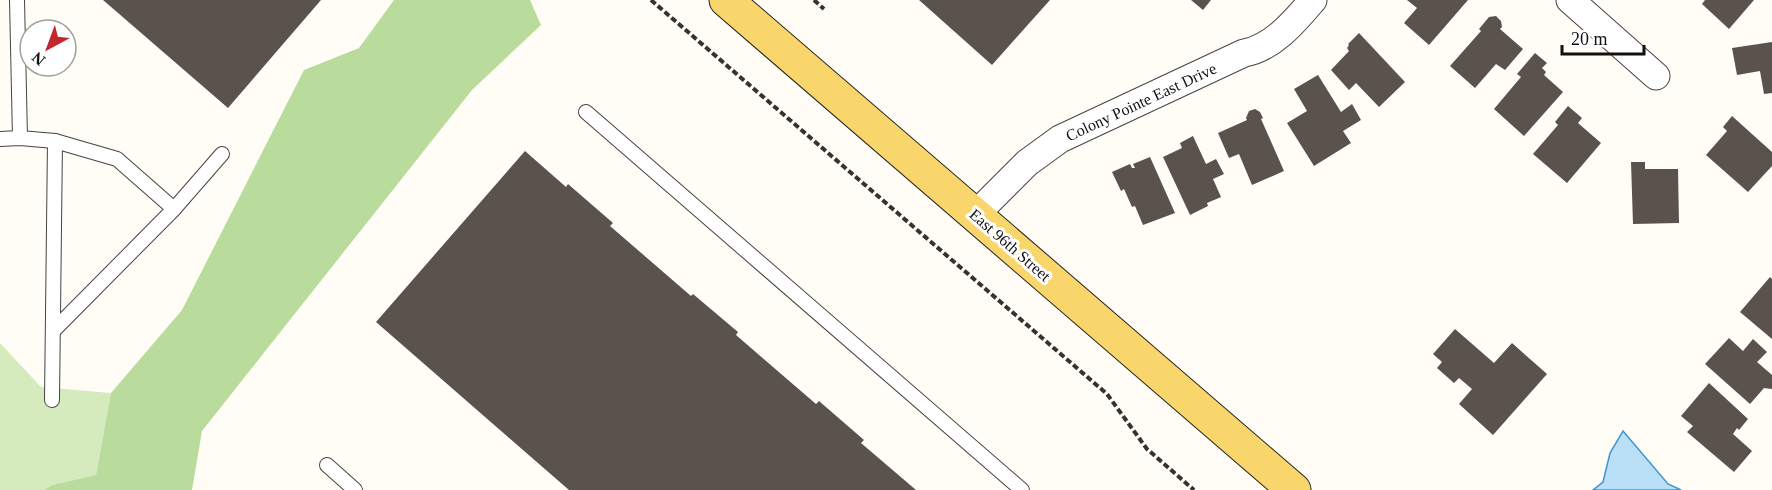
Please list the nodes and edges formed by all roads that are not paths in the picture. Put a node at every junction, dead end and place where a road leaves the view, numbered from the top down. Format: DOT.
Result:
graph roads {
  1 [pos="18,0"];
  2 [pos="726,0"];
  3 [pos="1313,0"];
  4 [pos="1570,0"];
  5 [pos="1656,76"];
  6 [pos="586,112"];
  7 [pos="20,138"];
  8 [pos="0,139"];
  9 [pos="56,141"];
  10 [pos="222,154"];
  11 [pos="174,209"];
  12 [pos="975,215"];
  13 [pos="53,331"];
  14 [pos="52,400"];
  15 [pos="327,465"];
  16 [pos="355,490"];
  17 [pos="1023,490"];
  18 [pos="1294,490"];
  1 -- 7 [label="lane"];
  2 -- 12 [label="main road, East 96th Street"];
  3 -- 12 [label="street, Colony Pointe East Drive"];
  4 -- 5 [label="street"];
  6 -- 17 [label="lane"];
  7 -- 8 [label="lane"];
  7 -- 9 [label="lane"];
  9 -- 11 [label="lane"];
  9 -- 13 [label="lane"];
  10 -- 11 [label="lane"];
  11 -- 13 [label="lane"];
  12 -- 18 [label="main road, East 96th Street"];
  13 -- 14 [label="lane"];
  15 -- 16 [label="lane"];
}
